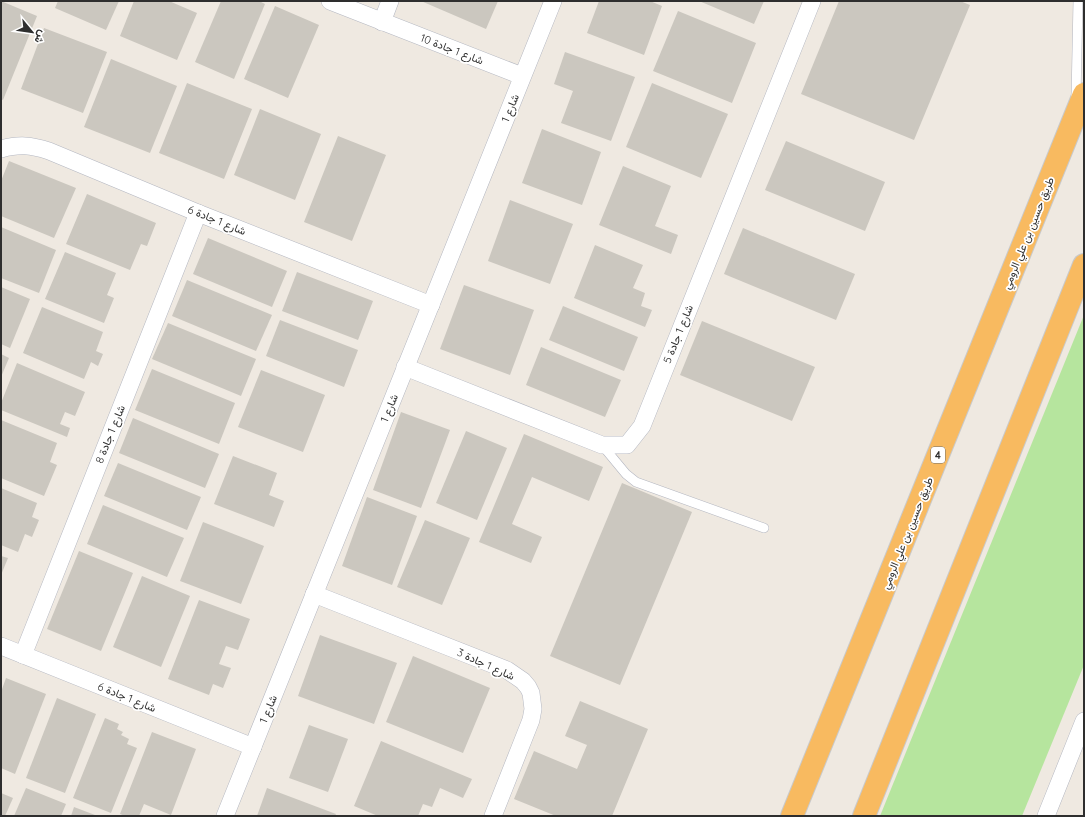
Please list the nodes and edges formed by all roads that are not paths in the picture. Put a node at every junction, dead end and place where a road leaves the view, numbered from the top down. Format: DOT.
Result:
graph roads {
  1 [pos="330,1"];
  2 [pos="390,1"];
  3 [pos="552,1"];
  4 [pos="812,1"];
  5 [pos="1078,1"];
  6 [pos="382,22"];
  7 [pos="522,76"];
  8 [pos="1080,104"];
  9 [pos="1,149"];
  10 [pos="198,213"];
  11 [pos="1084,265"];
  12 [pos="431,304"];
  13 [pos="405,367"];
  14 [pos="602,445"];
  15 [pos="764,528"];
  16 [pos="314,594"];
  17 [pos="1,646"];
  18 [pos="23,655"];
  19 [pos="1084,722"];
  20 [pos="253,747"];
  21 [pos="225,816"];
  22 [pos="493,816"];
  23 [pos="792,816"];
  24 [pos="864,816"];
  25 [pos="1046,816"];
  1 -- 6 [label="street, شارع 1 جادة 10"];
  2 -- 6 [label="street"];
  3 -- 7 [label="street, شارع 1"];
  4 -- 14 [label="street, شارع 1 جادة 5"];
  5 -- 8 [label="lane"];
  6 -- 7 [label="street, شارع 1 جادة 10"];
  7 -- 12 [label="street, شارع 1"];
  8 -- 23 [label="highway, طريق حسين بن علي الرومي / 4"];
  9 -- 10 [label="street, شارع 1 جادة 6"];
  10 -- 12 [label="street, شارع 1 جادة 6"];
  10 -- 18 [label="street, شارع 1 جادة 8"];
  11 -- 24 [label="highway"];
  12 -- 13 [label="street, شارع 1"];
  13 -- 14 [label="street, شارع 1 جادة 5"];
  13 -- 16 [label="street, شارع 1"];
  14 -- 15 [label="lane"];
  16 -- 20 [label="street, شارع 1"];
  16 -- 22 [label="street, شارع 1 جادة 3"];
  17 -- 18 [label="street, شارع 1 جادة 6"];
  18 -- 20 [label="street, شارع 1 جادة 6"];
  19 -- 25 [label="street"];
  20 -- 21 [label="street, شارع 1"];
}
